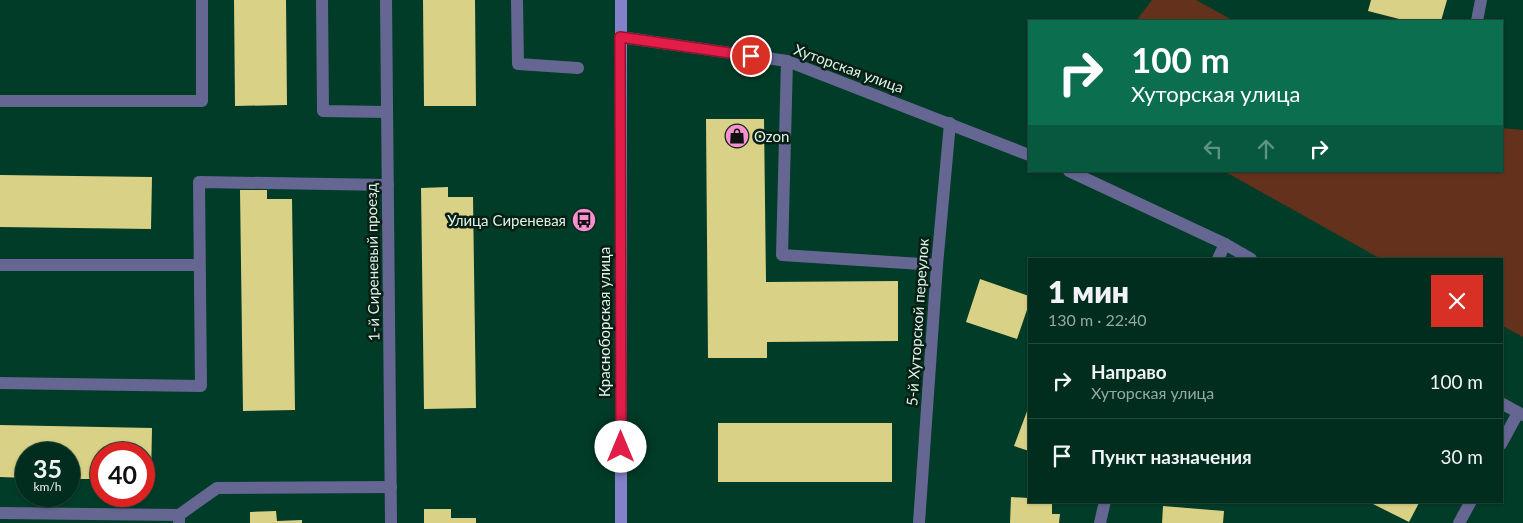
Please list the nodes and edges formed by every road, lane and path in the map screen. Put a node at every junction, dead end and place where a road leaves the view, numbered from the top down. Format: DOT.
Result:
graph roads {
  1 [pos="202,0"];
  2 [pos="322,0"];
  3 [pos="386,0"];
  4 [pos="517,0"];
  5 [pos="621,0"];
  6 [pos="1481,0"];
  7 [pos="1477,20"];
  8 [pos="620,37"];
  9 [pos="787,61"];
  10 [pos="578,68"];
  11 [pos="0,101"];
  12 [pos="387,112"];
  13 [pos="950,123"];
  14 [pos="1028,155"];
  15 [pos="1070,172"];
  16 [pos="388,185"];
  17 [pos="1225,244"];
  18 [pos="1218,258"];
  19 [pos="1249,258"];
  20 [pos="198,265"];
  21 [pos="937,265"];
  22 [pos="0,266"];
  23 [pos="0,383"];
  24 [pos="1503,404"];
  25 [pos="1521,414"];
  26 [pos="1503,441"];
  27 [pos="390,487"];
  28 [pos="1105,503"];
  29 [pos="1470,503"];
  30 [pos="0,513"];
  31 [pos="179,519"];
  32 [pos="391,523"];
  33 [pos="621,523"];
  34 [pos="919,523"];
  35 [pos="1100,523"];
  36 [pos="1460,523"];
  1 -- 11 [label="street"];
  2 -- 12 [label="street"];
  3 -- 12 [label="street, 1-й Сиреневый проезд"];
  4 -- 10 [label="street"];
  5 -- 8 [label="street, Красноборская улица"];
  6 -- 7 [label="street"];
  8 -- 9 [label="street, Хуторская улица"];
  8 -- 33 [label="street, Красноборская улица"];
  9 -- 13 [label="street, Хуторская улица"];
  9 -- 21 [label="street"];
  12 -- 16 [label="street, 1-й Сиреневый проезд"];
  13 -- 14 [label="street, Хуторская улица"];
  13 -- 21 [label="street, 5-й Хуторской переулок"];
  15 -- 17 [label="street"];
  16 -- 20 [label="street"];
  16 -- 27 [label="street, 1-й Сиреневый проезд"];
  17 -- 18 [label="street"];
  17 -- 19 [label="street"];
  20 -- 22 [label="street"];
  20 -- 23 [label="street"];
  21 -- 34 [label="street, 5-й Хуторской переулок"];
  24 -- 25 [label="street"];
  25 -- 26 [label="street"];
  27 -- 31 [label="street"];
  27 -- 32 [label="street, 1-й Сиреневый проезд"];
  28 -- 35 [label="street"];
  29 -- 36 [label="street"];
  30 -- 31 [label="street"];
}
